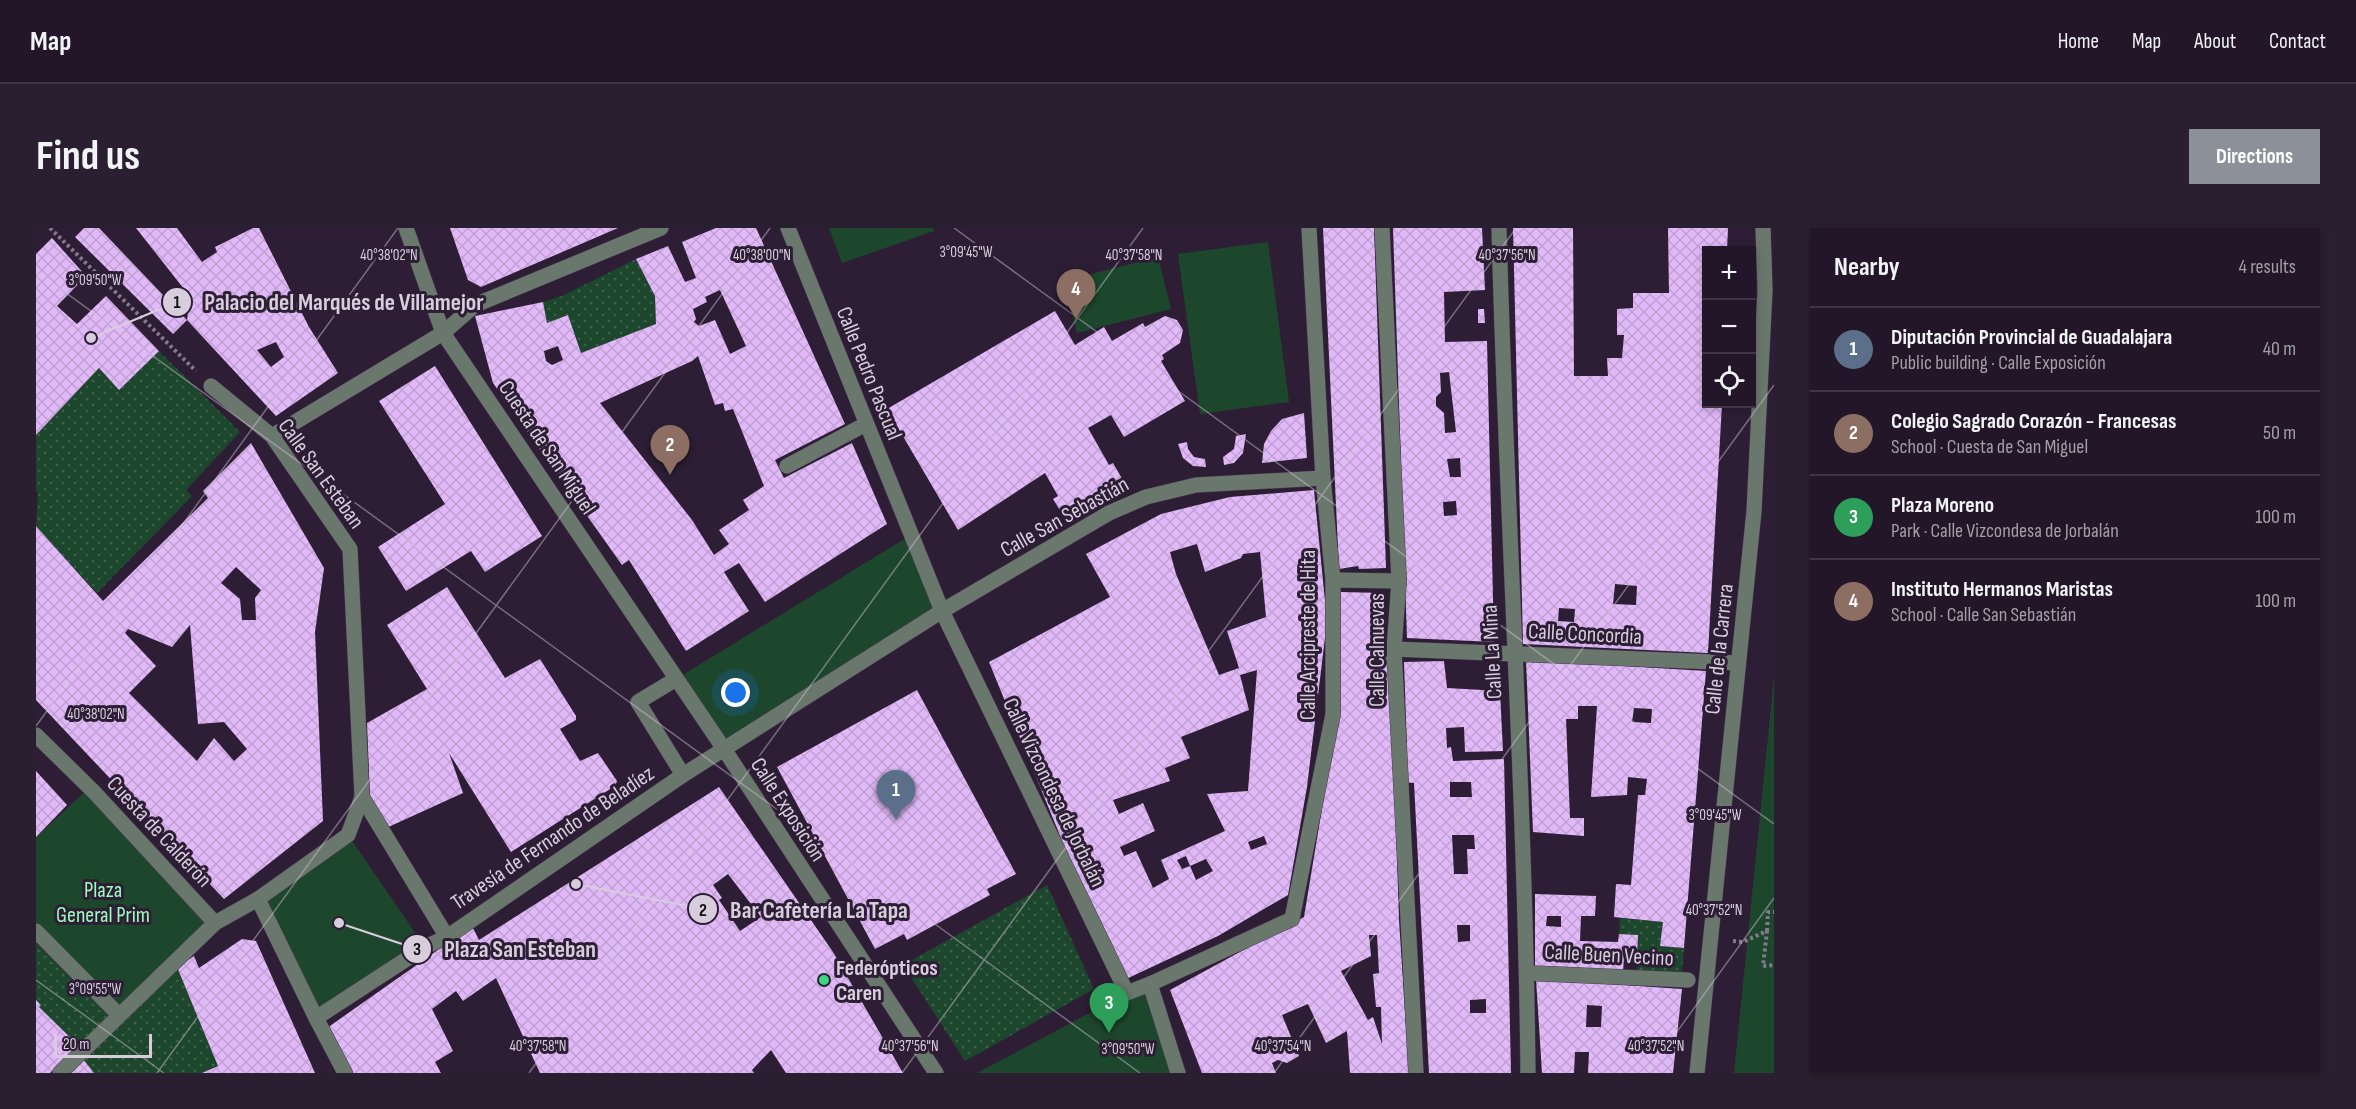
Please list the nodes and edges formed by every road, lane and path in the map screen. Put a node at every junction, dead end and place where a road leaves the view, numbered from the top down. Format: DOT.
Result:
graph roads {
  1 [pos="50,228"];
  2 [pos="406,228"];
  3 [pos="658,228"];
  4 [pos="788,228"];
  5 [pos="1309,228"];
  6 [pos="1382,228"];
  7 [pos="1499,228"];
  8 [pos="1764,228"];
  9 [pos="1770,291"];
  10 [pos="443,333"];
  11 [pos="211,386"];
  12 [pos="866,424"];
  13 [pos="272,436"];
  14 [pos="787,466"];
  15 [pos="1323,478"];
  16 [pos="1333,580"];
  17 [pos="1399,580"];
  18 [pos="942,611"];
  19 [pos="1394,649"];
  20 [pos="1514,652"];
  21 [pos="1738,663"];
  22 [pos="676,679"];
  23 [pos="36,735"];
  24 [pos="724,749"];
  25 [pos="683,775"];
  26 [pos="362,797"];
  27 [pos="258,900"];
  28 [pos="1774,912"];
  29 [pos="215,923"];
  30 [pos="36,931"];
  31 [pos="1767,931"];
  32 [pos="447,937"];
  33 [pos="1743,942"];
  34 [pos="1774,965"];
  35 [pos="1527,973"];
  36 [pos="1688,980"];
  37 [pos="1150,984"];
  38 [pos="119,1015"];
  39 [pos="316,1018"];
  40 [pos="60,1073"];
  41 [pos="345,1073"];
  42 [pos="936,1073"];
  43 [pos="1178,1073"];
  44 [pos="1416,1073"];
  45 [pos="1528,1073"];
  46 [pos="1697,1073"];
  1 -- 11 [label="path"];
  2 -- 10 [label="street, Cuesta de San Miguel"];
  3 -- 10 [label="street"];
  4 -- 12 [label="street, Calle Pedro Pascual"];
  5 -- 15 [label="street, Calle Arcipreste de Hita"];
  6 -- 17 [label="street, Calle Calnuevas"];
  7 -- 20 [label="street, Calle La Mina"];
  8 -- 9 [label="street, Calle de la Carrera"];
  9 -- 21 [label="street, Calle de la Carrera"];
  10 -- 13 [label="street"];
  10 -- 22 [label="street, Cuesta de San Miguel"];
  11 -- 13 [label="street, Calle San Esteban"];
  12 -- 14 [label="street"];
  12 -- 18 [label="street, Calle Pedro Pascual"];
  13 -- 26 [label="street, Calle San Esteban"];
  15 -- 16 [label="street, Calle Arcipreste de Hita"];
  15 -- 18 [label="street, Calle San Sebastián"];
  16 -- 17 [label="street"];
  16 -- 37 [label="street, Calle Arcipreste de Hita"];
  17 -- 19 [label="street, Calle Calnuevas"];
  18 -- 24 [label="street, Calle San Sebastián"];
  18 -- 37 [label="street, Calle Vizcondesa de Jorbalán"];
  19 -- 20 [label="street, Calle Concordia"];
  19 -- 44 [label="street, Calle Calnuevas"];
  20 -- 21 [label="street, Calle Concordia"];
  20 -- 35 [label="street, Calle La Mina"];
  21 -- 46 [label="street, Calle de la Carrera"];
  22 -- 24 [label="street, Cuesta de San Miguel"];
  22 -- 25 [label="street"];
  23 -- 29 [label="street, Cuesta de Calderón"];
  24 -- 25 [label="street, Travesía de Fernando de Beladíez"];
  24 -- 42 [label="street, Calle Exposición"];
  25 -- 32 [label="street, Travesía de Fernando de Beladíez"];
  26 -- 27 [label="street"];
  26 -- 32 [label="street"];
  27 -- 29 [label="street"];
  27 -- 39 [label="street"];
  28 -- 31 [label="path"];
  29 -- 38 [label="street"];
  30 -- 38 [label="street"];
  31 -- 33 [label="path"];
  31 -- 34 [label="path"];
  32 -- 39 [label="street, Travesía de Fernando de Beladíez"];
  35 -- 36 [label="street, Calle Buen Vecino"];
  35 -- 45 [label="street, Calle La Mina"];
  37 -- 43 [label="street"];
  38 -- 40 [label="street"];
  39 -- 41 [label="street"];
}
